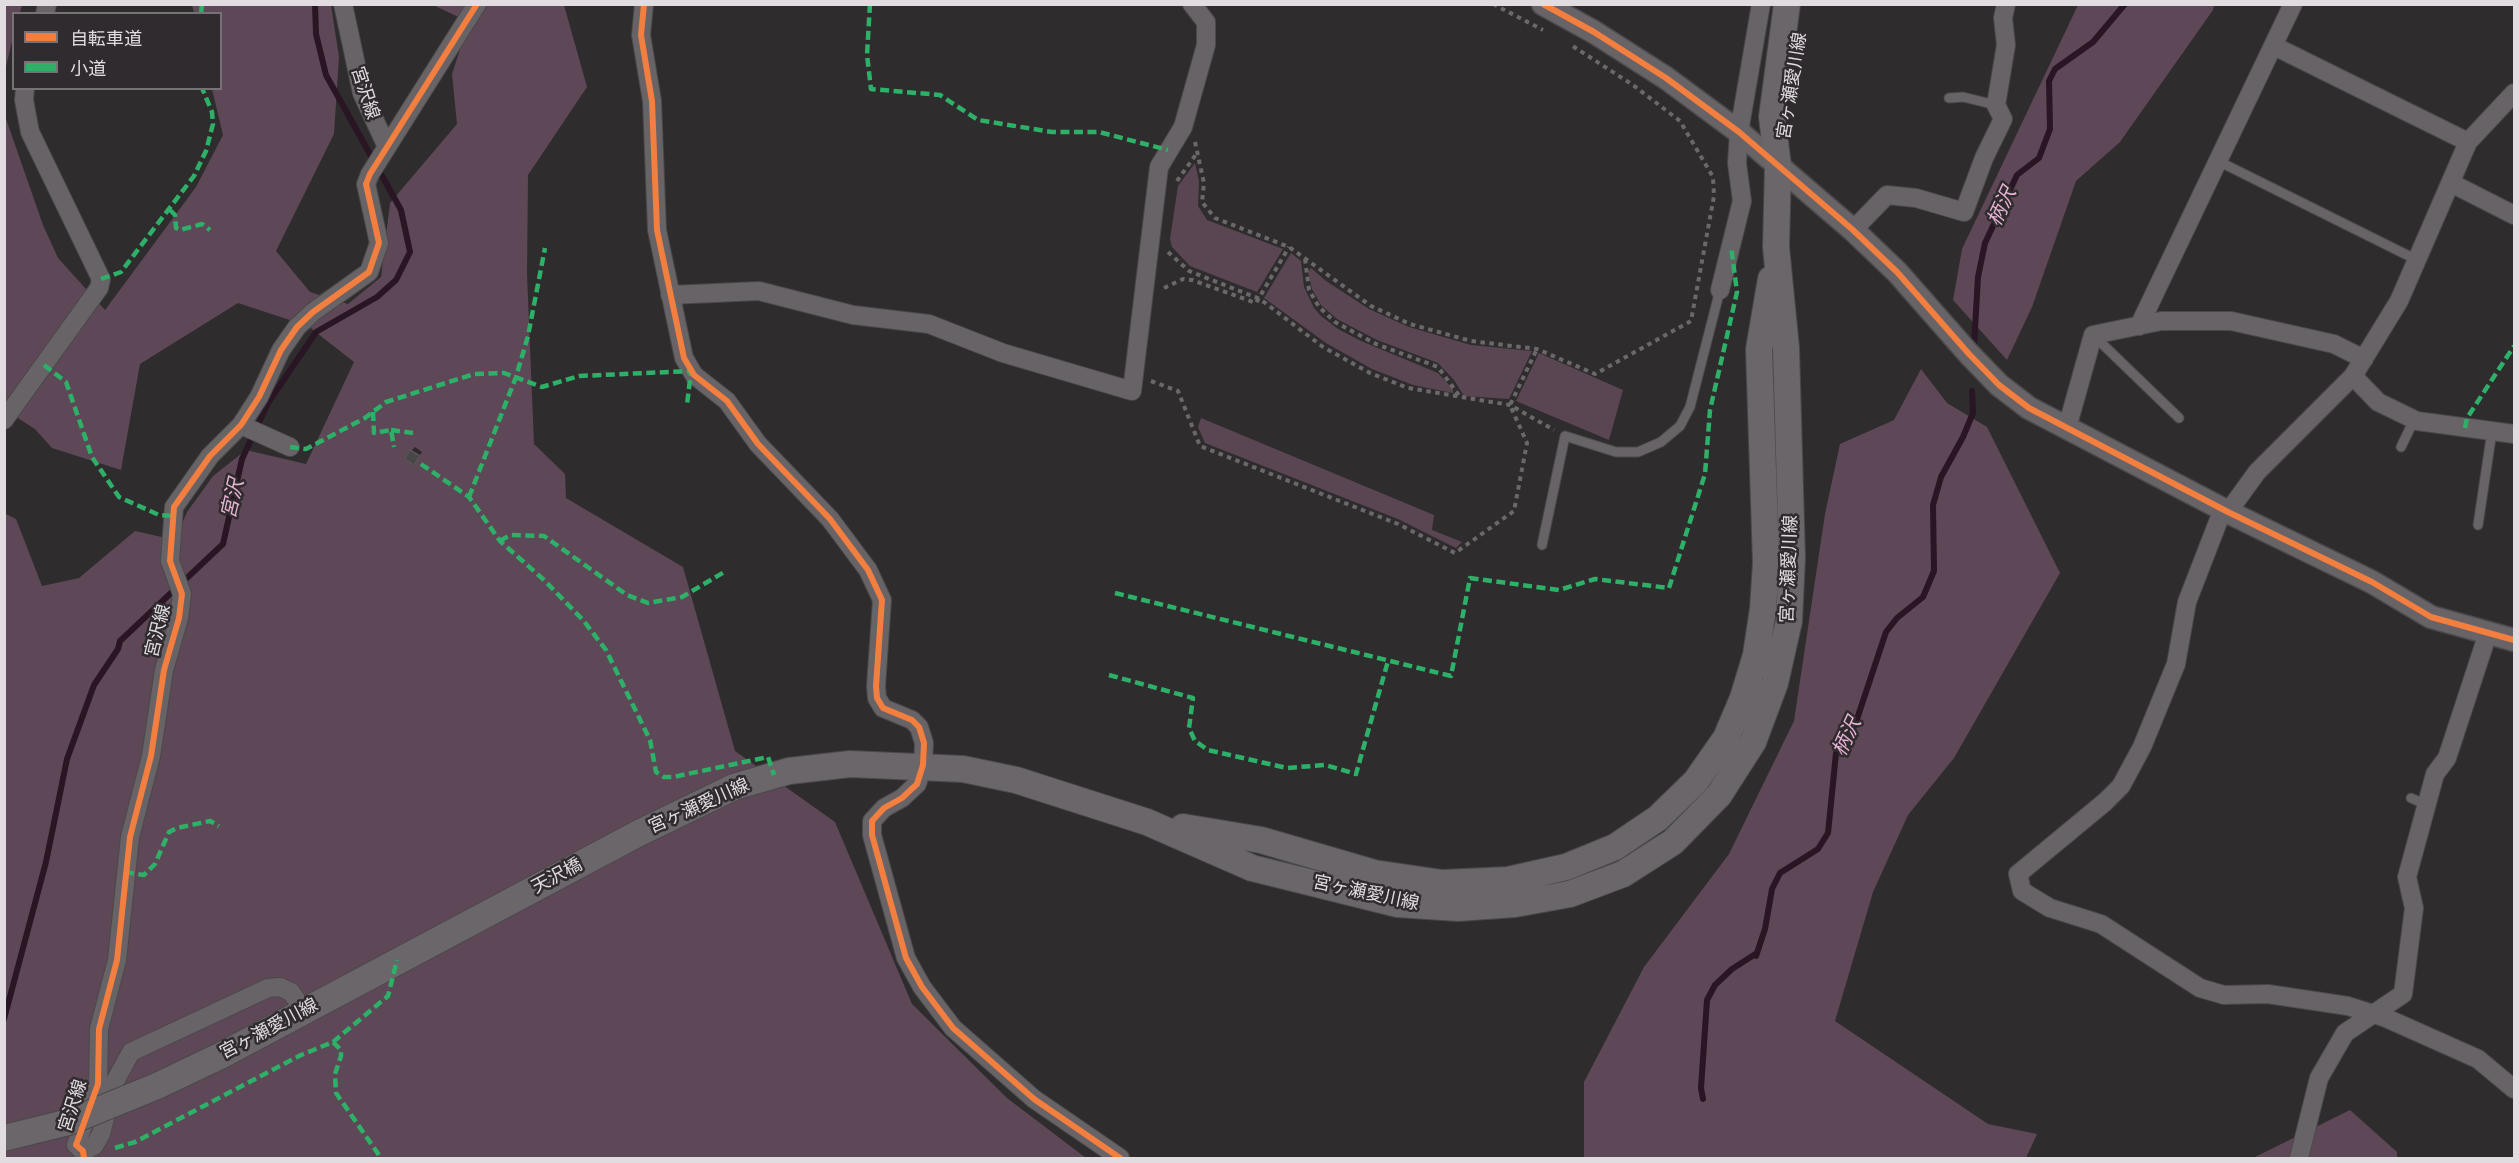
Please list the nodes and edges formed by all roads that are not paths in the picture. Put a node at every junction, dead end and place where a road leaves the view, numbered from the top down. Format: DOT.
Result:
graph roads {
  1 [pos="343,4"];
  2 [pos="477,4"];
  3 [pos="644,4"];
  4 [pos="1192,4"];
  5 [pos="1543,4"];
  6 [pos="1761,4"];
  7 [pos="1787,4"];
  8 [pos="1805,4"];
  9 [pos="2006,4"];
  10 [pos="2293,4"];
  11 [pos="2274,46"];
  12 [pos="26,90"];
  13 [pos="2514,93"];
  14 [pos="1949,98"];
  15 [pos="1996,105"];
  16 [pos="1739,132"];
  17 [pos="2468,142"];
  18 [pos="387,147"];
  19 [pos="2217,161"];
  20 [pos="1778,166"];
  21 [pos="2451,183"];
  22 [pos="2514,215"];
  23 [pos="1853,230"];
  24 [pos="2417,260"];
  25 [pos="1720,290"];
  26 [pos="670,295"];
  27 [pos="2139,326"];
  28 [pos="2093,335"];
  29 [pos="2364,359"];
  30 [pos="2353,376"];
  31 [pos="2179,418"];
  32 [pos="4,420"];
  33 [pos="2414,420"];
  34 [pos="242,425"];
  35 [pos="2067,428"];
  36 [pos="2492,431"];
  37 [pos="2514,434"];
  38 [pos="290,447"];
  39 [pos="2402,447"];
  40 [pos="2226,510"];
  41 [pos="2478,525"];
  42 [pos="1542,545"];
  43 [pos="2488,633"];
  44 [pos="2514,640"];
  45 [pos="923,765"];
  46 [pos="639,833"];
  47 [pos="475,919"];
  48 [pos="304,1011"];
  49 [pos="2374,1014"];
  50 [pos="2514,1089"];
  51 [pos="4,1138"];
  52 [pos="84,1156"];
  53 [pos="1120,1158"];
  54 [pos="2299,1158"];
  1 -- 18 [label="street, 宮沢線"];
  2 -- 18 [label="street"];
  3 -- 26 [label="street"];
  4 -- 26 [label="street"];
  5 -- 16 [label="street"];
  6 -- 16 [label="street"];
  7 -- 20 [label="main road, 宮ヶ瀬愛川線"];
  8 -- 20 [label="main road, 宮ヶ瀬愛川線"];
  9 -- 15 [label="street"];
  10 -- 11 [label="street"];
  11 -- 17 [label="street"];
  11 -- 19 [label="street"];
  12 -- 32 [label="street"];
  13 -- 17 [label="street"];
  14 -- 15 [label="lane"];
  15 -- 23 [label="street"];
  16 -- 20 [label="street"];
  16 -- 25 [label="street"];
  17 -- 21 [label="street"];
  18 -- 34 [label="street, 宮沢線"];
  19 -- 24 [label="lane"];
  19 -- 27 [label="street"];
  20 -- 23 [label="street"];
  20 -- 45 [label="main road, 宮ヶ瀬愛川線"];
  21 -- 22 [label="street"];
  21 -- 24 [label="street"];
  23 -- 35 [label="street"];
  24 -- 29 [label="street"];
  25 -- 42 [label="lane"];
  26 -- 45 [label="street"];
  27 -- 28 [label="street"];
  27 -- 29 [label="street"];
  28 -- 31 [label="lane"];
  28 -- 35 [label="street"];
  29 -- 30 [label="street"];
  30 -- 33 [label="street"];
  30 -- 40 [label="street"];
  33 -- 36 [label="street"];
  33 -- 39 [label="lane"];
  34 -- 38 [label="street"];
  34 -- 52 [label="street, 宮沢線"];
  35 -- 40 [label="street"];
  36 -- 37 [label="street"];
  36 -- 41 [label="lane"];
  40 -- 43 [label="street"];
  40 -- 49 [label="street"];
  43 -- 44 [label="street"];
  43 -- 49 [label="street"];
  45 -- 46 [label="main road, 宮ヶ瀬愛川線"];
  45 -- 53 [label="street"];
  46 -- 47 [label="main road, 天沢橋"];
  47 -- 48 [label="main road, 宮ヶ瀬愛川線"];
  48 -- 51 [label="main road, 宮ヶ瀬愛川線, bridge"];
  48 -- 52 [label="street"];
  49 -- 50 [label="street"];
  49 -- 54 [label="street"];
}
